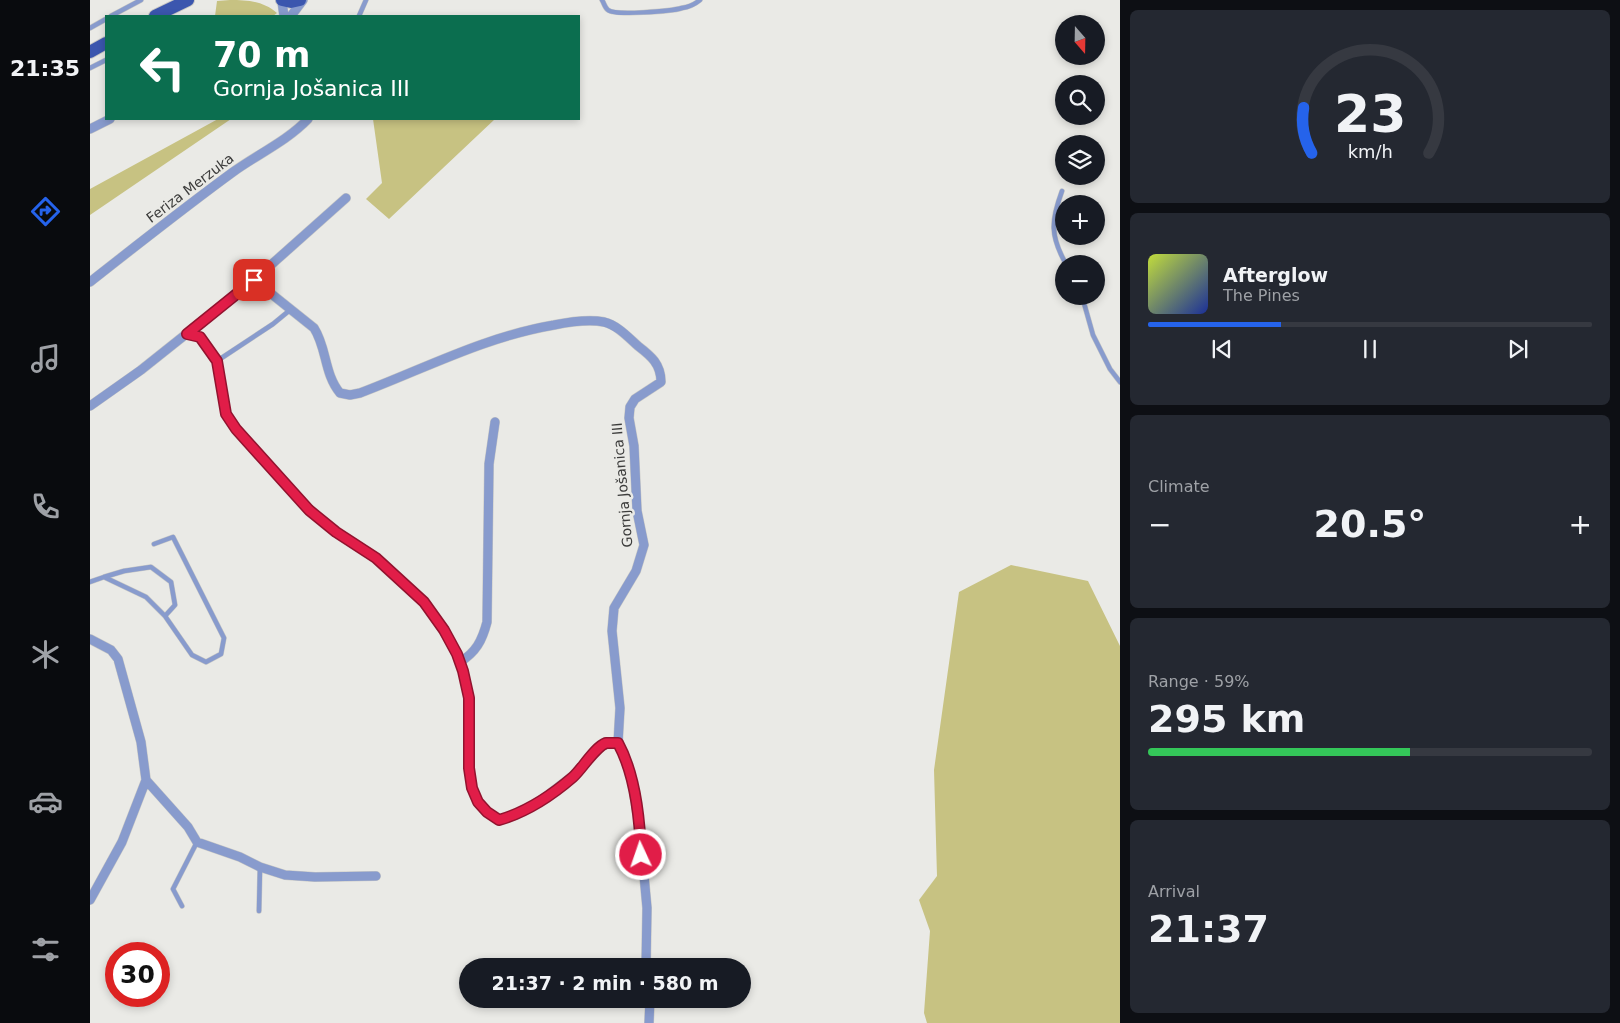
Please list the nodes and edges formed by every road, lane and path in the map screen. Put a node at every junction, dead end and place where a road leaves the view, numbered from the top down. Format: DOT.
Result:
graph roads {
  1 [pos="141,0"];
  2 [pos="188,0"];
  3 [pos="281,0"];
  4 [pos="302,0"];
  5 [pos="366,0"];
  6 [pos="602,0"];
  7 [pos="700,0"];
  8 [pos="113,15"];
  9 [pos="157,15"];
  10 [pos="284,15"];
  11 [pos="291,15"];
  12 [pos="359,15"];
  13 [pos="105,20"];
  14 [pos="90,28"];
  15 [pos="105,44"];
  16 [pos="90,52"];
  17 [pos="105,60"];
  18 [pos="90,68"];
  19 [pos="108,120"];
  20 [pos="307,120"];
  21 [pos="90,129"];
  22 [pos="1062,191"];
  23 [pos="346,198"];
  24 [pos="1062,255"];
  25 [pos="254,280"];
  26 [pos="90,282"];
  27 [pos="1084,305"];
  28 [pos="290,310"];
  29 [pos="187,334"];
  30 [pos="217,361"];
  31 [pos="1120,382"];
  32 [pos="90,406"];
  33 [pos="495,422"];
  34 [pos="154,544"];
  35 [pos="104,577"];
  36 [pos="90,582"];
  37 [pos="165,616"];
  38 [pos="90,639"];
  39 [pos="460,662"];
  40 [pos="618,743"];
  41 [pos="146,780"];
  42 [pos="197,842"];
  43 [pos="260,867"];
  44 [pos="376,876"];
  45 [pos="90,900"];
  46 [pos="182,906"];
  47 [pos="259,911"];
  48 [pos="645,958"];
  49 [pos="650,1008"];
  50 [pos="649,1023"];
  1 -- 8 [label="lane"];
  2 -- 9 [label="main road"];
  3 -- 4 [label="main road"];
  3 -- 10 [label="street"];
  4 -- 11 [label="street"];
  5 -- 12 [label="lane"];
  6 -- 7 [label="lane"];
  13 -- 14 [label="lane"];
  15 -- 16 [label="main road"];
  17 -- 18 [label="lane"];
  19 -- 21 [label="street"];
  20 -- 26 [label="street, Feriza Merzuka"];
  22 -- 24 [label="lane"];
  23 -- 25 [label="street"];
  25 -- 28 [label="street, Gornja Jošanica III"];
  25 -- 29 [label="street"];
  27 -- 31 [label="lane"];
  28 -- 30 [label="lane"];
  28 -- 40 [label="street, Gornja Jošanica III"];
  29 -- 30 [label="street"];
  29 -- 32 [label="street"];
  30 -- 39 [label="street"];
  33 -- 39 [label="street"];
  34 -- 37 [label="lane"];
  35 -- 36 [label="lane"];
  35 -- 37 [label="lane"];
  35 -- 37 [label="lane"];
  38 -- 41 [label="street"];
  39 -- 40 [label="street"];
  40 -- 48 [label="street, Gornja Jošanica III"];
  41 -- 42 [label="street"];
  41 -- 45 [label="street"];
  42 -- 43 [label="street"];
  42 -- 46 [label="lane"];
  43 -- 44 [label="street"];
  43 -- 47 [label="lane"];
  49 -- 50 [label="street"];
}
